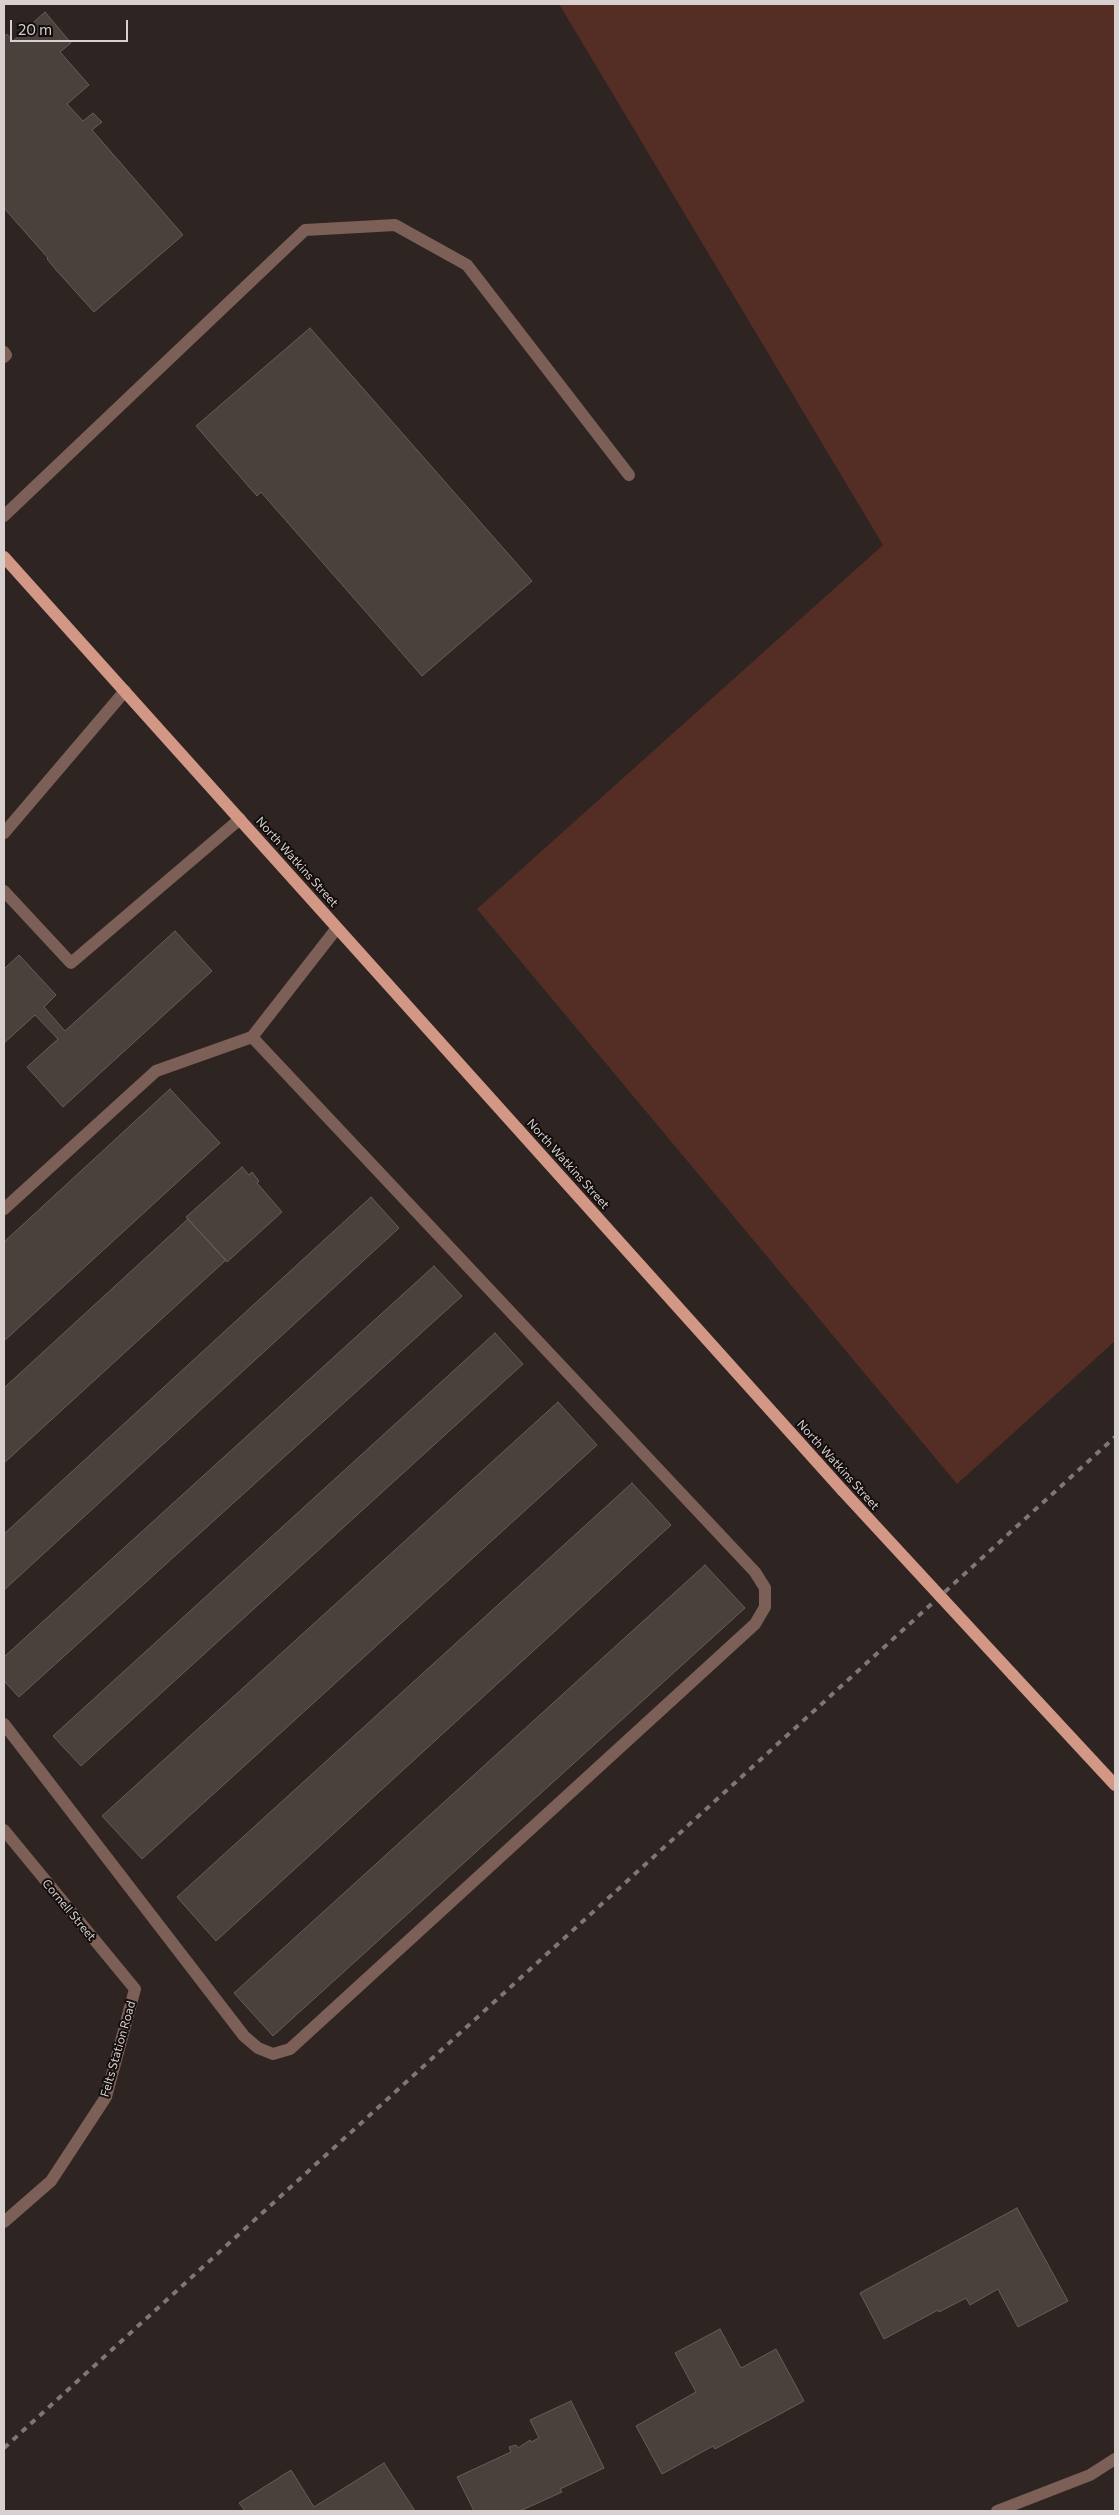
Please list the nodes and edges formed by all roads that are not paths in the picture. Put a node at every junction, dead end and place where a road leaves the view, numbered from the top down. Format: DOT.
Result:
graph roads {
  1 [pos="4,352"];
  2 [pos="4,357"];
  3 [pos="629,475"];
  4 [pos="4,516"];
  5 [pos="4,557"];
  6 [pos="125,692"];
  7 [pos="240,820"];
  8 [pos="4,833"];
  9 [pos="6,899"];
  10 [pos="338,928"];
  11 [pos="252,1038"];
  12 [pos="4,1209"];
  13 [pos="4,1724"];
  14 [pos="1115,1785"];
  15 [pos="4,1830"];
  16 [pos="135,1989"];
  17 [pos="4,2222"];
  18 [pos="1115,2459"];
  19 [pos="997,2511"];
  1 -- 2 [label="street"];
  3 -- 4 [label="street"];
  5 -- 6 [label="main road, North Watkins Street"];
  6 -- 7 [label="main road, North Watkins Street"];
  6 -- 8 [label="street"];
  7 -- 9 [label="street"];
  7 -- 10 [label="main road, North Watkins Street"];
  10 -- 11 [label="street"];
  10 -- 14 [label="main road, North Watkins Street, bridge"];
  11 -- 12 [label="street"];
  11 -- 13 [label="street"];
  15 -- 16 [label="street, Cornell Street"];
  16 -- 17 [label="street, Felts Station Road"];
  18 -- 19 [label="street"];
}
